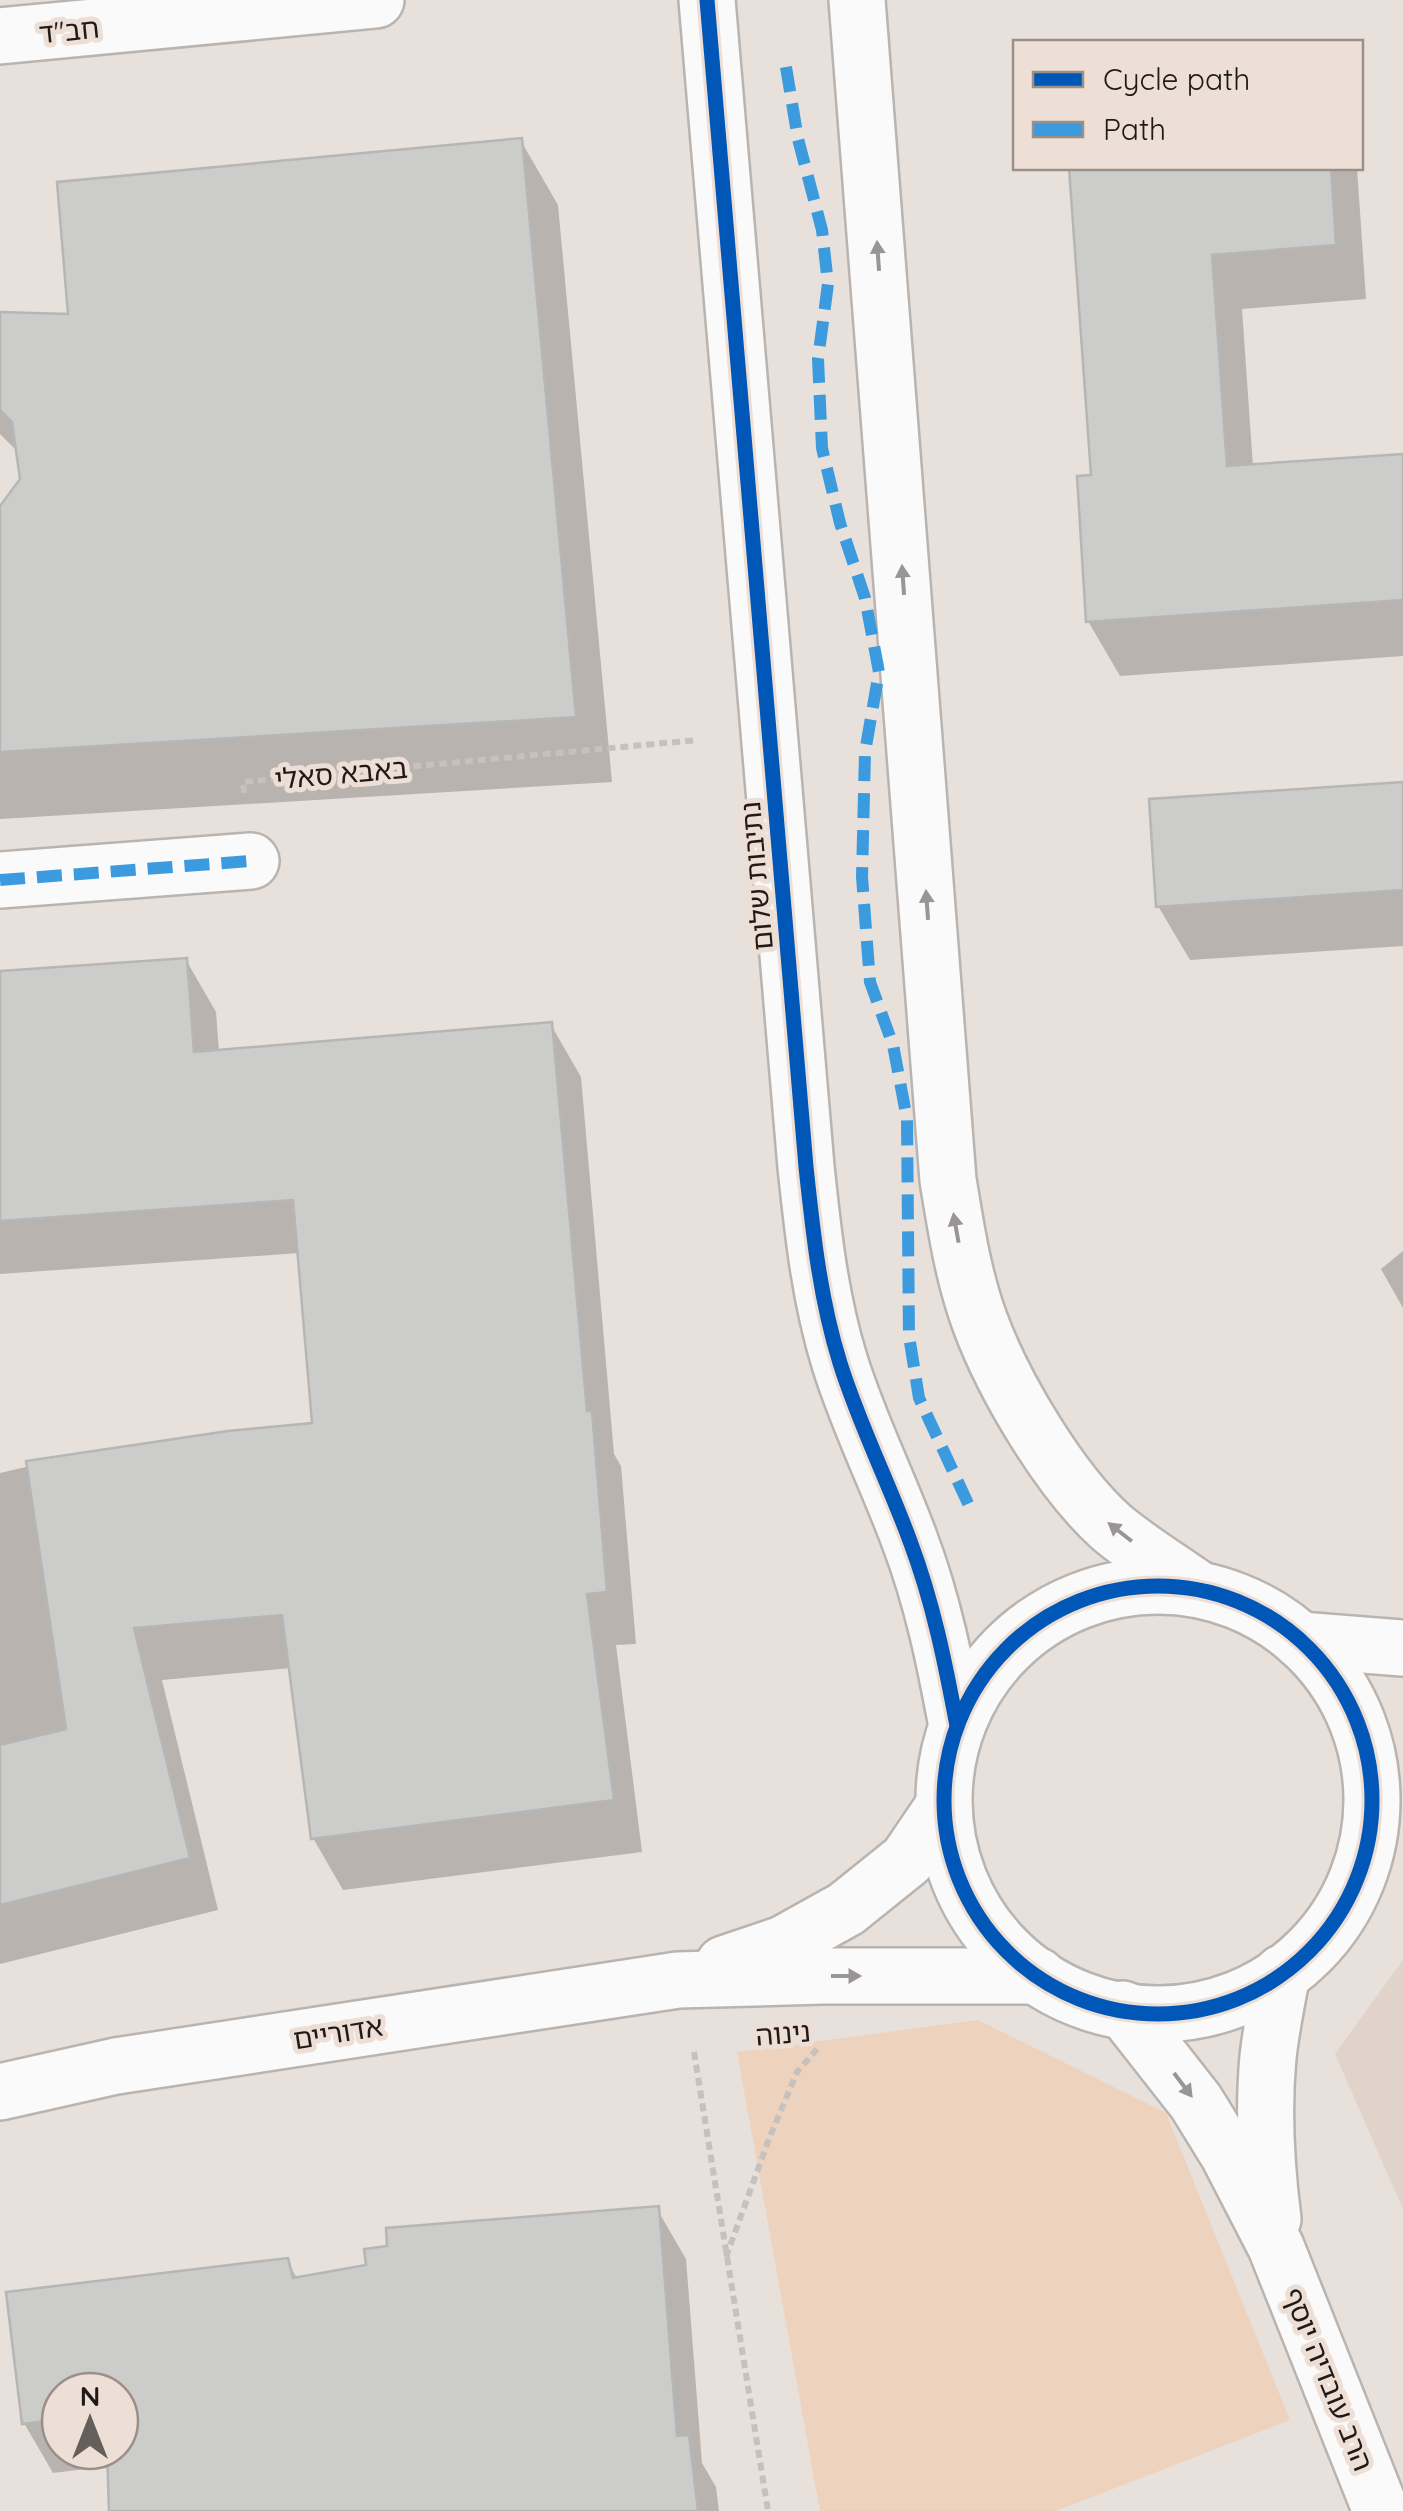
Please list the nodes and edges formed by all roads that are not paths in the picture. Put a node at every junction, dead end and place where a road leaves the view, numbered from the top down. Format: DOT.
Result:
graph roads {
  1 [pos="376,0"];
  2 [pos="706,0"];
  3 [pos="857,0"];
  4 [pos="0,36"];
  5 [pos="251,861"];
  6 [pos="0,880"];
  7 [pos="1198,1590"];
  8 [pos="1300,1640"];
  9 [pos="1403,1648"];
  10 [pos="957,1726"];
  11 [pos="944,1807"];
  12 [pos="1386,1824"];
  13 [pos="1282,1973"];
  14 [pos="1038,1976"];
  15 [pos="678,1980"];
  16 [pos="1122,2009"];
  17 [pos="0,2092"];
  18 [pos="1276,2247"];
  19 [pos="1381,2511"];
  1 -- 4 [label="street, חב\"ד"];
  2 -- 10 [label="street, נתיבות שלום"];
  7 -- 3 [label="street, one-way"];
  5 -- 6 [label="street"];
  7 -- 8 [label="street"];
  7 -- 10 [label="street"];
  8 -- 9 [label="street"];
  8 -- 12 [label="street"];
  10 -- 11 [label="street"];
  11 -- 14 [label="street"];
  11 -- 15 [label="street, אדוריים"];
  12 -- 13 [label="street"];
  13 -- 16 [label="street"];
  13 -- 18 [label="street, הרב עובדיה יוסף"];
  15 -- 14 [label="street, אדוריים, one-way"];
  14 -- 16 [label="street"];
  15 -- 17 [label="street, אדוריים"];
  16 -- 18 [label="street, הרב עובדיה יוסף, one-way"];
  18 -- 19 [label="street, הרב עובדיה יוסף"];
}
